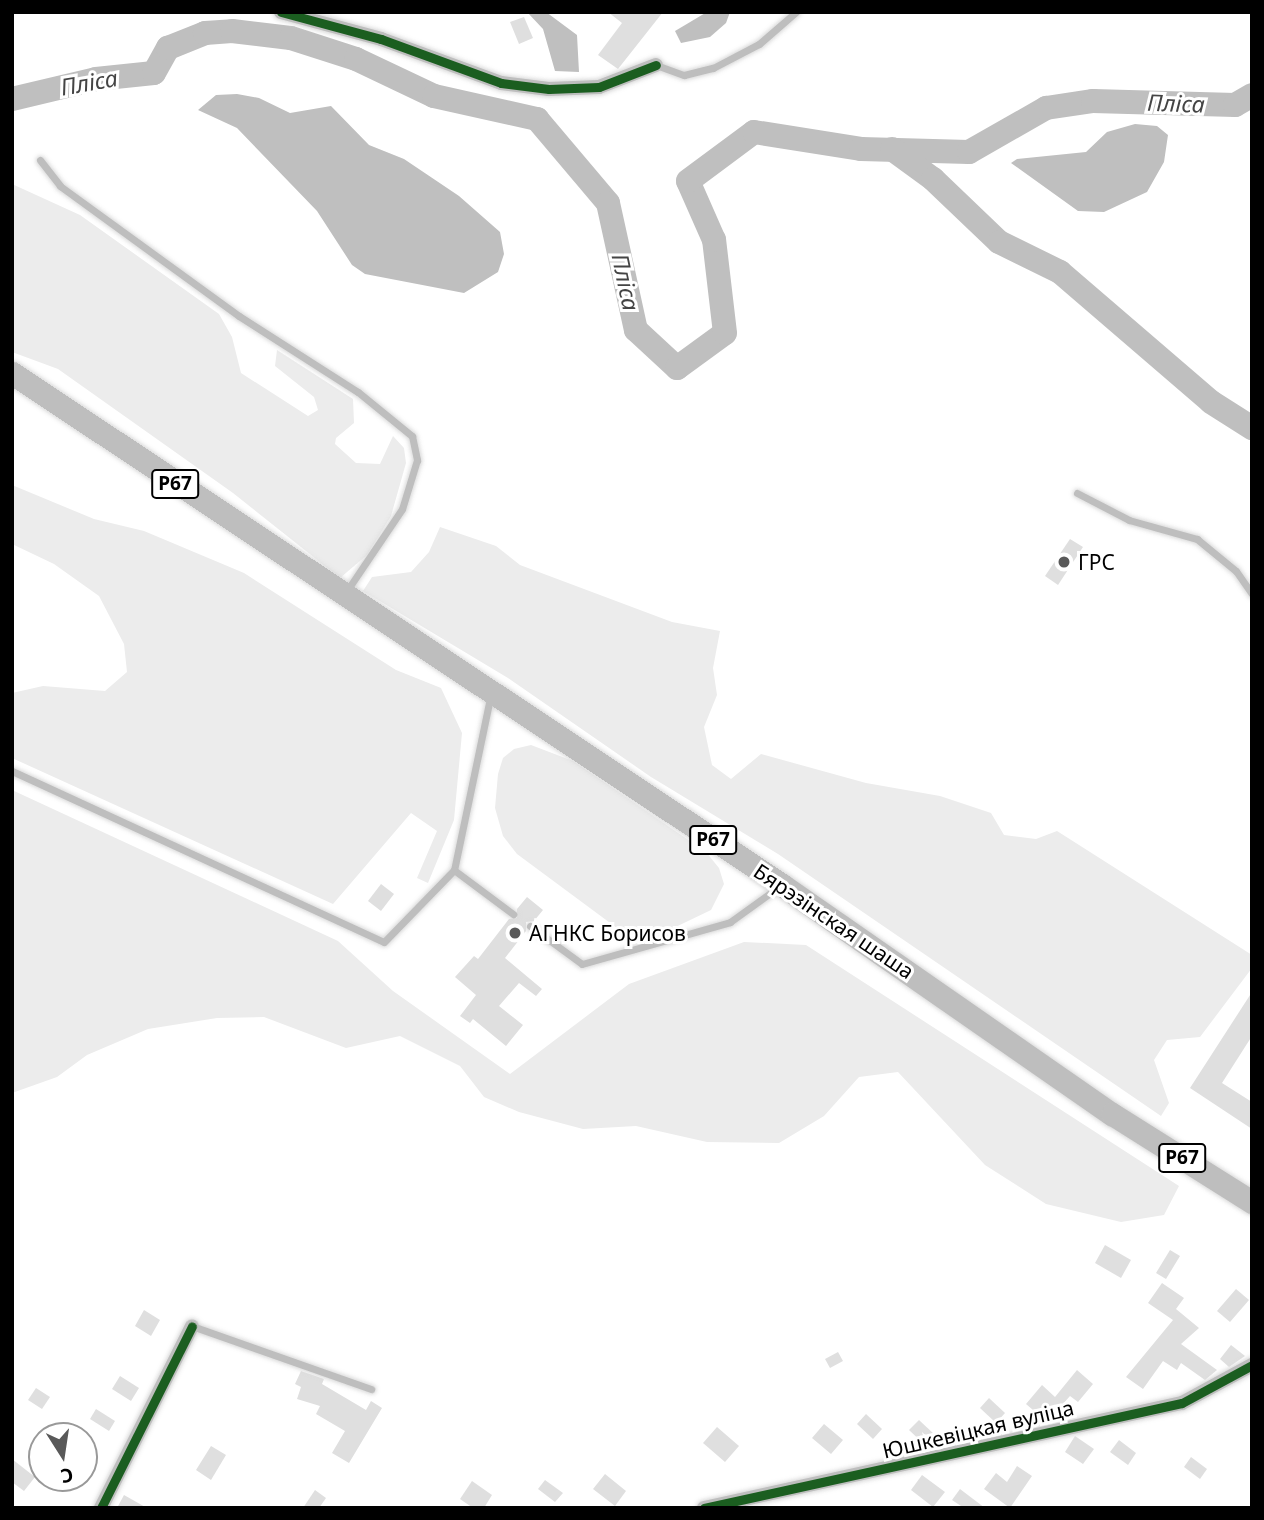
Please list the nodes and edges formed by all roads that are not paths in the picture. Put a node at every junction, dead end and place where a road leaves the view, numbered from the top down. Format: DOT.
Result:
graph roads {
  1 [pos="281,12"];
  2 [pos="796,12"];
  3 [pos="656,65"];
  4 [pos="40,160"];
  5 [pos="12,373"];
  6 [pos="1077,493"];
  7 [pos="1252,594"];
  8 [pos="343,596"];
  9 [pos="491,694"];
  10 [pos="12,771"];
  11 [pos="454,870"];
  12 [pos="782,885"];
  13 [pos="513,914"];
  14 [pos="530,926"];
  15 [pos="1252,1202"];
  16 [pos="192,1326"];
  17 [pos="1252,1365"];
  18 [pos="371,1389"];
  19 [pos="101,1508"];
  20 [pos="704,1508"];
  1 -- 3 [label="street"];
  2 -- 3 [label="lane"];
  4 -- 8 [label="lane"];
  5 -- 8 [label="main road, Бярэзінская шаша / Р67"];
  6 -- 7 [label="lane"];
  8 -- 9 [label="main road, Бярэзінская шаша / Р67"];
  9 -- 11 [label="lane"];
  9 -- 12 [label="main road, Бярэзінская шаша / Р67"];
  10 -- 11 [label="lane"];
  11 -- 13 [label="lane"];
  12 -- 14 [label="lane"];
  12 -- 15 [label="main road, Бярэзінская шаша / Р67"];
  16 -- 18 [label="lane"];
  16 -- 19 [label="street"];
  17 -- 20 [label="street, Юшкевіцкая вуліца"];
}
